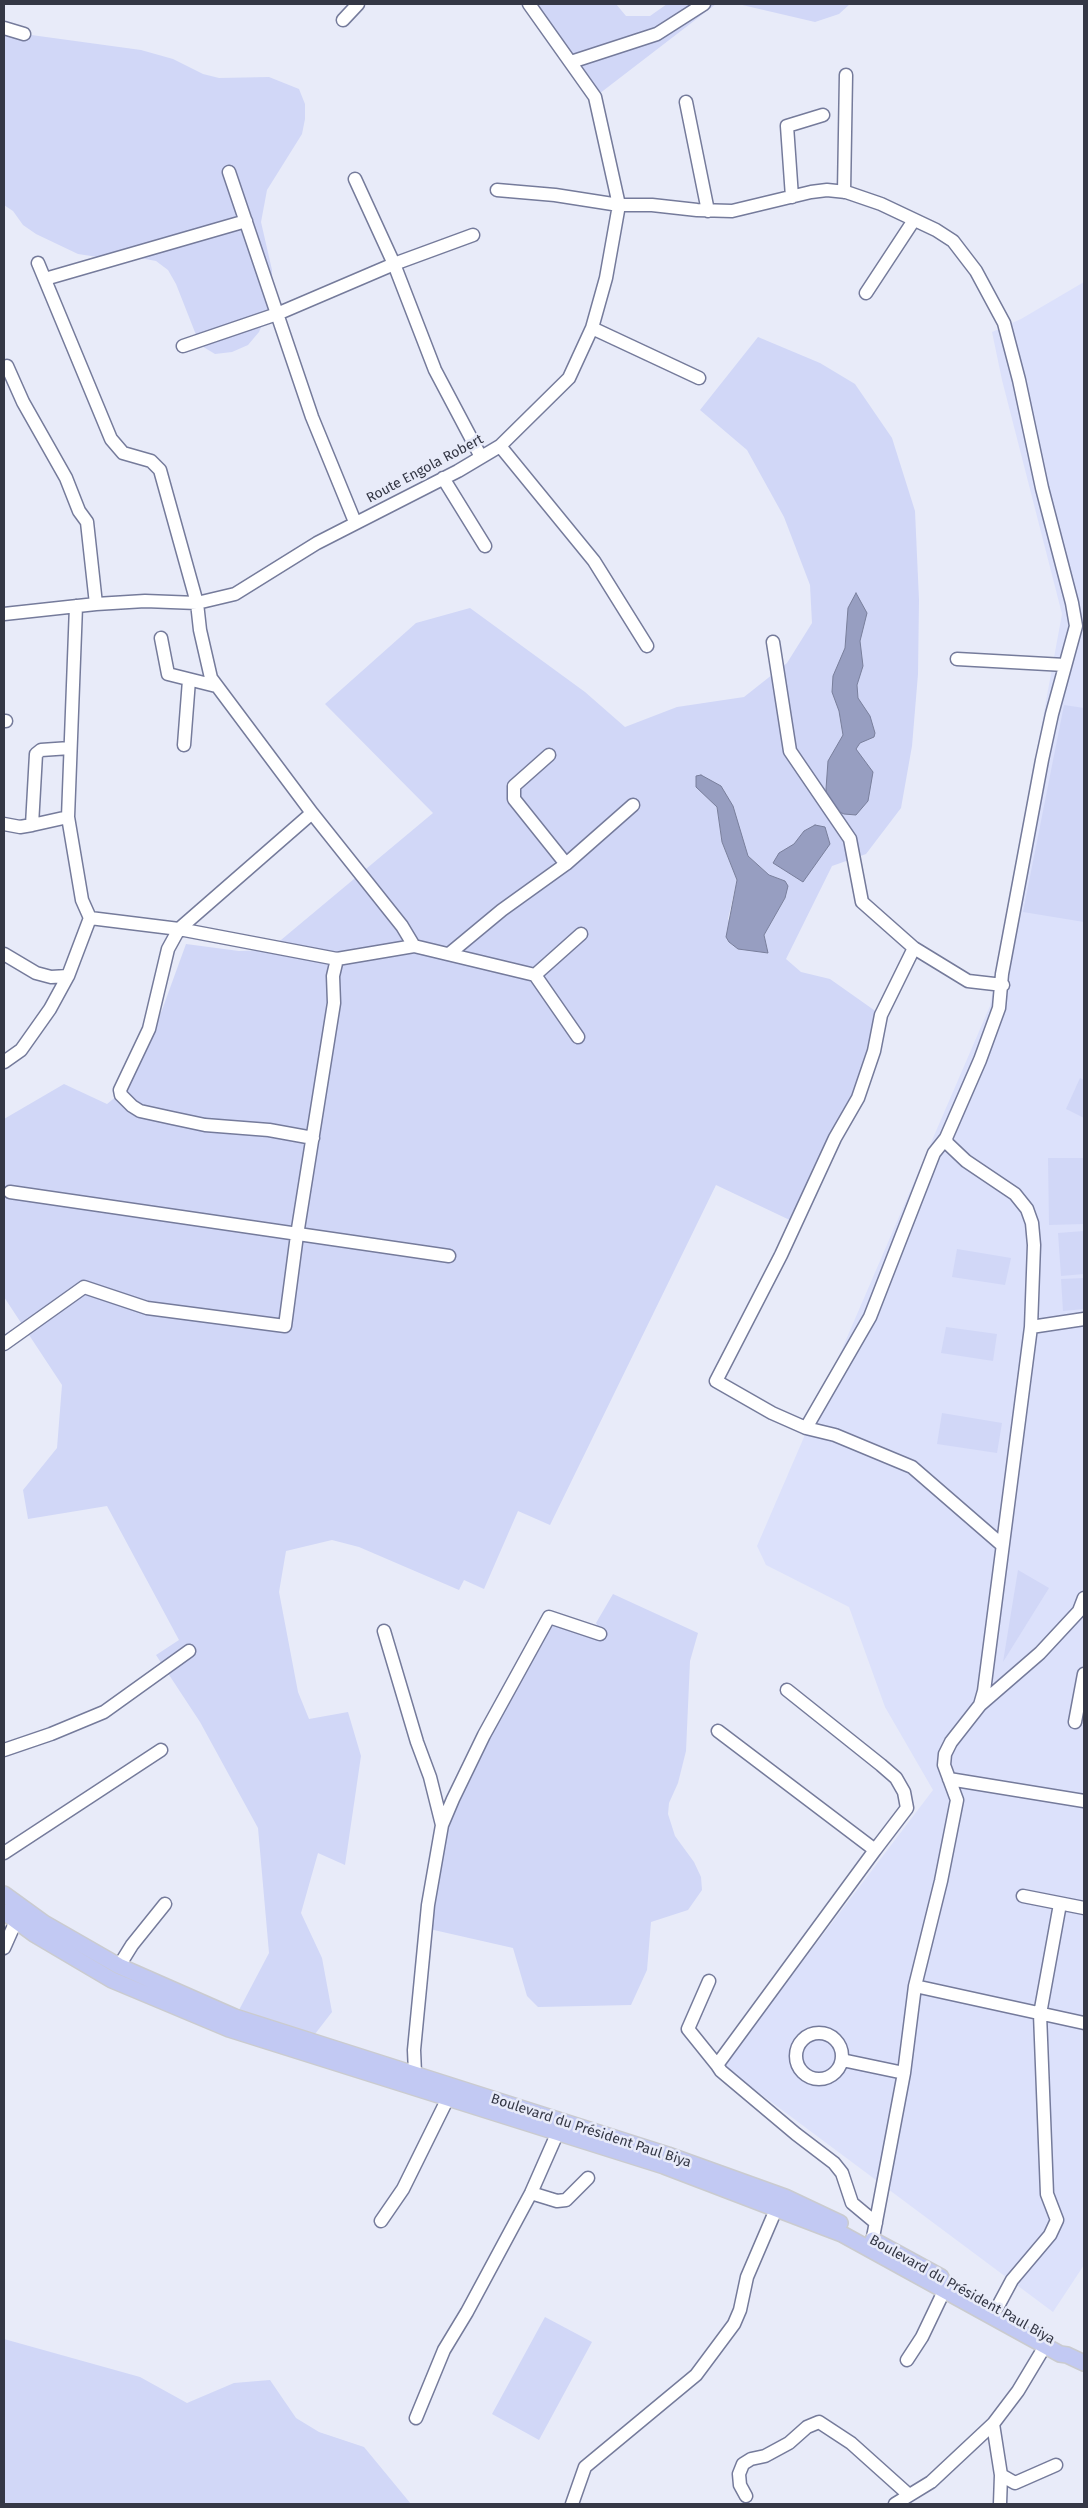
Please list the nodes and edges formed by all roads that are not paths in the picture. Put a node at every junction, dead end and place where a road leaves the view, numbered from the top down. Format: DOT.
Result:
graph roads {
  1 [pos="358,4"];
  2 [pos="529,4"];
  3 [pos="704,4"];
  4 [pos="343,20"];
  5 [pos="4,28"];
  6 [pos="24,34"];
  7 [pos="571,62"];
  8 [pos="846,75"];
  9 [pos="686,102"];
  10 [pos="823,115"];
  11 [pos="229,172"];
  12 [pos="355,179"];
  13 [pos="496,190"];
  14 [pos="844,192"];
  15 [pos="792,197"];
  16 [pos="619,205"];
  17 [pos="708,211"];
  18 [pos="914,220"];
  19 [pos="246,222"];
  20 [pos="473,235"];
  21 [pos="38,264"];
  22 [pos="394,264"];
  23 [pos="45,279"];
  24 [pos="866,293"];
  25 [pos="277,314"];
  26 [pos="592,328"];
  27 [pos="183,346"];
  28 [pos="7,366"];
  29 [pos="699,378"];
  30 [pos="500,446"];
  31 [pos="482,457"];
  32 [pos="443,478"];
  33 [pos="354,522"];
  34 [pos="485,546"];
  35 [pos="197,603"];
  36 [pos="96,604"];
  37 [pos="76,606"];
  38 [pos="4,614"];
  39 [pos="1080,628"];
  40 [pos="161,638"];
  41 [pos="773,642"];
  42 [pos="647,646"];
  43 [pos="957,659"];
  44 [pos="1065,665"];
  45 [pos="189,680"];
  46 [pos="216,686"];
  47 [pos="184,744"];
  48 [pos="70,748"];
  49 [pos="549,755"];
  50 [pos="633,805"];
  51 [pos="312,813"];
  52 [pos="68,817"];
  53 [pos="4,824"];
  54 [pos="32,825"];
  55 [pos="566,864"];
  56 [pos="90,918"];
  57 [pos="179,929"];
  58 [pos="581,934"];
  59 [pos="414,946"];
  60 [pos="914,948"];
  61 [pos="4,954"];
  62 [pos="450,954"];
  63 [pos="337,959"];
  64 [pos="535,975"];
  65 [pos="68,976"];
  66 [pos="1003,985"];
  67 [pos="578,1037"];
  68 [pos="4,1062"];
  69 [pos="313,1138"];
  70 [pos="946,1138"];
  71 [pos="10,1192"];
  72 [pos="297,1235"];
  73 [pos="449,1256"];
  74 [pos="1084,1319"];
  75 [pos="1031,1328"];
  76 [pos="4,1344"];
  77 [pos="806,1428"];
  78 [pos="1002,1545"];
  79 [pos="1084,1598"];
  80 [pos="384,1631"];
  81 [pos="600,1634"];
  82 [pos="189,1651"];
  83 [pos="1084,1674"];
  84 [pos="788,1690"];
  85 [pos="980,1705"];
  86 [pos="1075,1722"];
  87 [pos="718,1731"];
  88 [pos="4,1750"];
  89 [pos="161,1750"];
  90 [pos="949,1779"];
  91 [pos="1084,1802"];
  92 [pos="442,1826"];
  93 [pos="875,1850"];
  94 [pos="4,1853"];
  95 [pos="4,1894"];
  96 [pos="1023,1896"];
  97 [pos="165,1904"];
  98 [pos="1060,1904"];
  99 [pos="1084,1908"];
  100 [pos="14,1913"];
  101 [pos="4,1948"];
  102 [pos="119,1966"];
  103 [pos="709,1981"];
  104 [pos="915,1986"];
  105 [pos="1040,2014"];
  106 [pos="1084,2023"];
  107 [pos="842,2060"];
  108 [pos="717,2065"];
  109 [pos="415,2073"];
  110 [pos="904,2074"];
  111 [pos="448,2098"];
  112 [pos="557,2134"];
  113 [pos="588,2178"];
  114 [pos="531,2193"];
  115 [pos="777,2207"];
  116 [pos="381,2221"];
  117 [pos="876,2223"];
  118 [pos="871,2245"];
  119 [pos="944,2291"];
  120 [pos="997,2308"];
  121 [pos="1045,2346"];
  122 [pos="1067,2354"];
  123 [pos="907,2360"];
  124 [pos="1084,2363"];
  125 [pos="416,2418"];
  126 [pos="993,2424"];
  127 [pos="1056,2465"];
  128 [pos="1001,2475"];
  129 [pos="909,2495"];
  130 [pos="746,2496"];
  131 [pos="894,2503"];
  132 [pos="572,2504"];
  133 [pos="1000,2504"];
  1 -- 4 [label="street"];
  2 -- 7 [label="street, Route Engola Robert"];
  3 -- 7 [label="street"];
  5 -- 6 [label="street"];
  7 -- 16 [label="street, Route Engola Robert"];
  8 -- 14 [label="street"];
  9 -- 17 [label="street"];
  10 -- 15 [label="street"];
  11 -- 19 [label="street"];
  12 -- 22 [label="street"];
  13 -- 16 [label="street"];
  14 -- 15 [label="street"];
  14 -- 18 [label="street"];
  15 -- 17 [label="street"];
  16 -- 17 [label="street"];
  16 -- 26 [label="street, Route Engola Robert"];
  18 -- 24 [label="street"];
  18 -- 39 [label="street"];
  19 -- 23 [label="street"];
  19 -- 25 [label="street"];
  20 -- 22 [label="street"];
  21 -- 23 [label="street"];
  22 -- 25 [label="street"];
  22 -- 31 [label="street"];
  23 -- 35 [label="street"];
  25 -- 27 [label="street"];
  25 -- 33 [label="street"];
  26 -- 29 [label="street"];
  26 -- 30 [label="street, Route Engola Robert"];
  28 -- 36 [label="street"];
  30 -- 31 [label="street, Route Engola Robert"];
  30 -- 42 [label="street"];
  31 -- 32 [label="street, Route Engola Robert"];
  32 -- 33 [label="street, Route Engola Robert"];
  32 -- 34 [label="street"];
  33 -- 35 [label="street, Route Engola Robert"];
  35 -- 36 [label="street, Route Engola Robert"];
  35 -- 46 [label="street"];
  36 -- 37 [label="street, Route Engola Robert"];
  37 -- 38 [label="street, Route Engola Robert"];
  37 -- 48 [label="street"];
  39 -- 44 [label="street"];
  40 -- 45 [label="street"];
  41 -- 60 [label="street"];
  43 -- 44 [label="street"];
  44 -- 66 [label="street"];
  45 -- 46 [label="street"];
  45 -- 47 [label="street"];
  46 -- 51 [label="street"];
  48 -- 52 [label="street"];
  48 -- 54 [label="street"];
  49 -- 55 [label="street"];
  50 -- 55 [label="street"];
  51 -- 57 [label="street"];
  51 -- 59 [label="street"];
  52 -- 54 [label="street"];
  52 -- 56 [label="street"];
  53 -- 54 [label="street"];
  55 -- 62 [label="street"];
  56 -- 57 [label="street"];
  56 -- 65 [label="street"];
  57 -- 63 [label="street"];
  57 -- 69 [label="street"];
  58 -- 64 [label="street"];
  59 -- 62 [label="street"];
  59 -- 63 [label="street"];
  60 -- 66 [label="street"];
  60 -- 77 [label="street"];
  61 -- 65 [label="street"];
  62 -- 64 [label="street"];
  63 -- 69 [label="street"];
  64 -- 67 [label="street"];
  65 -- 68 [label="street"];
  66 -- 70 [label="street"];
  69 -- 72 [label="street"];
  70 -- 75 [label="street"];
  70 -- 77 [label="street"];
  71 -- 72 [label="street"];
  72 -- 73 [label="street"];
  72 -- 76 [label="street"];
  74 -- 75 [label="street"];
  75 -- 78 [label="street"];
  77 -- 78 [label="street"];
  78 -- 85 [label="street"];
  79 -- 85 [label="street"];
  80 -- 92 [label="street"];
  81 -- 92 [label="street"];
  82 -- 88 [label="street"];
  83 -- 86 [label="street"];
  84 -- 93 [label="street"];
  85 -- 90 [label="street"];
  87 -- 93 [label="street"];
  89 -- 94 [label="street"];
  90 -- 91 [label="street"];
  90 -- 104 [label="street"];
  92 -- 109 [label="street"];
  93 -- 108 [label="street"];
  95 -- 100 [label="main road, Boulevard du Président Paul Biya"];
  96 -- 98 [label="street"];
  97 -- 102 [label="street"];
  98 -- 99 [label="street"];
  98 -- 105 [label="street"];
  100 -- 101 [label="street"];
  100 -- 102 [label="main road, Boulevard du Président Paul Biya"];
  100 -- 111 [label="main road, Boulevard du Président Paul Biya"];
  102 -- 109 [label="main road, Boulevard du Président Paul Biya"];
  103 -- 108 [label="street"];
  104 -- 105 [label="street"];
  104 -- 110 [label="street"];
  105 -- 106 [label="street"];
  105 -- 120 [label="street"];
  107 -- 110 [label="street"];
  108 -- 117 [label="street"];
  109 -- 118 [label="main road, Boulevard du Président Paul Biya"];
  110 -- 117 [label="street"];
  111 -- 112 [label="main road, Boulevard du Président Paul Biya"];
  111 -- 116 [label="street"];
  112 -- 114 [label="street"];
  112 -- 115 [label="main road, Boulevard du Président Paul Biya"];
  113 -- 114 [label="street"];
  114 -- 125 [label="street"];
  115 -- 118 [label="main road, Boulevard du Président Paul Biya"];
  115 -- 132 [label="street"];
  117 -- 118 [label="street"];
  118 -- 119 [label="main road, Boulevard du Président Paul Biya"];
  118 -- 120 [label="main road, Boulevard du Président Paul Biya"];
  119 -- 121 [label="main road, Boulevard du Président Paul Biya"];
  119 -- 123 [label="street"];
  120 -- 122 [label="main road, Boulevard du Président Paul Biya"];
  121 -- 122 [label="main road, Boulevard du Président Paul Biya"];
  121 -- 126 [label="street"];
  122 -- 124 [label="main road"];
  126 -- 128 [label="street"];
  126 -- 129 [label="street"];
  127 -- 128 [label="street"];
  128 -- 133 [label="street"];
  129 -- 130 [label="street"];
  129 -- 131 [label="street"];
}
